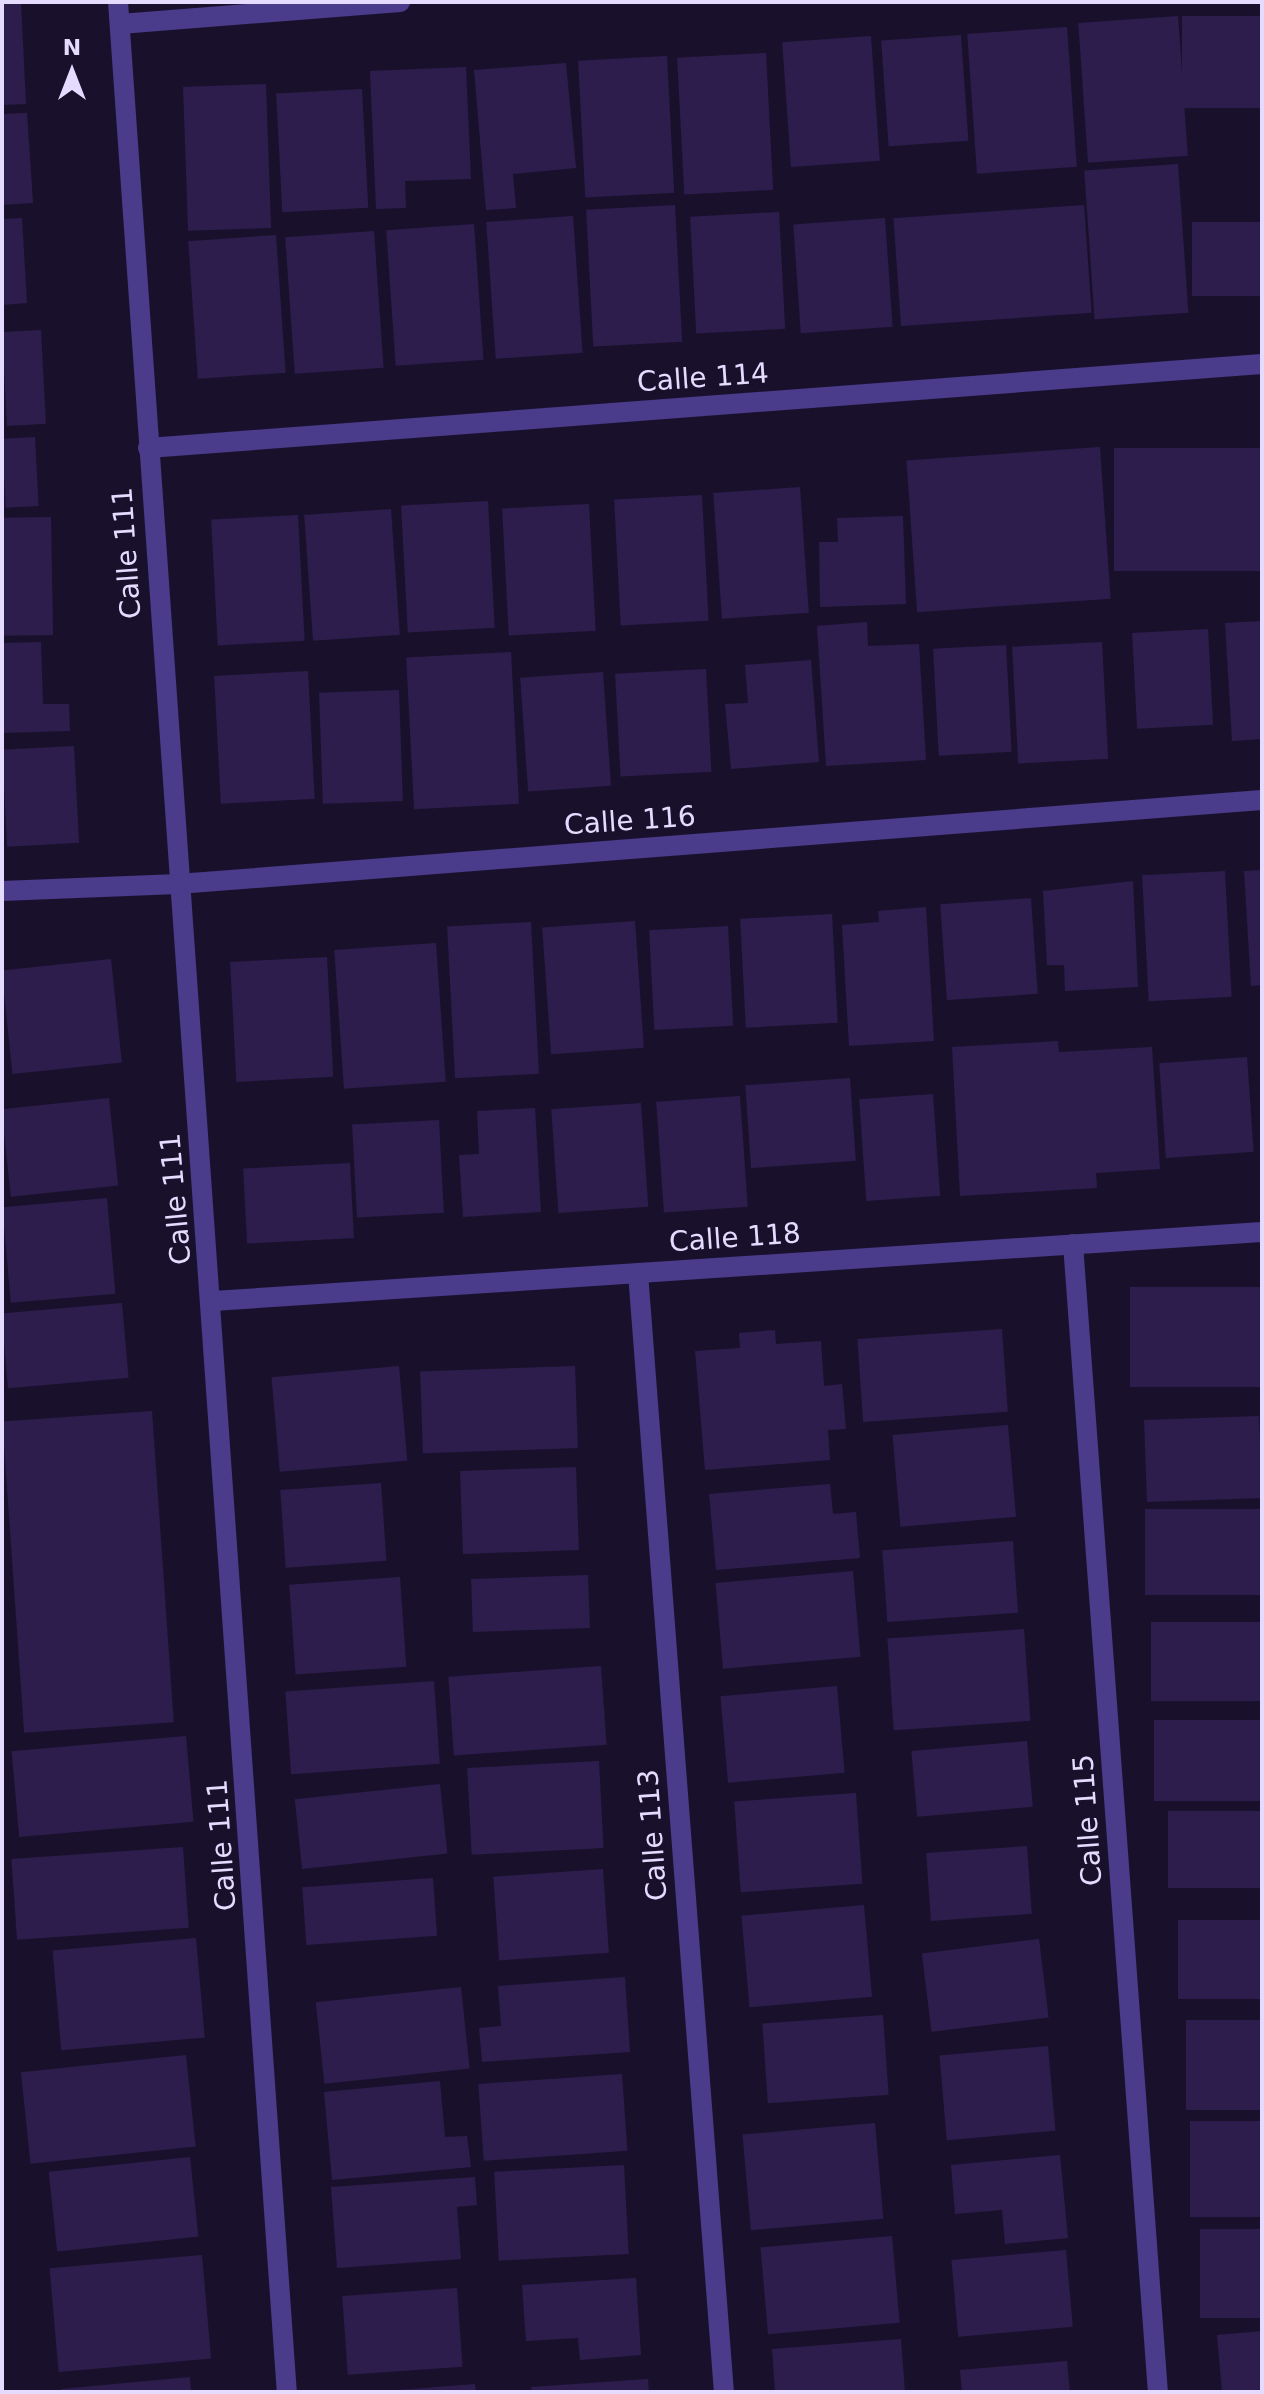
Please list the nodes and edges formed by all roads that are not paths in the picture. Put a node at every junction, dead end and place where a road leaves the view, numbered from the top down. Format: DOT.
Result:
graph roads {
  1 [pos="118,2"];
  2 [pos="400,2"];
  3 [pos="120,24"];
  4 [pos="1262,364"];
  5 [pos="148,448"];
  6 [pos="1262,800"];
  7 [pos="178,884"];
  8 [pos="2,891"];
  9 [pos="1262,1232"];
  10 [pos="1073,1244"];
  11 [pos="638,1273"];
  12 [pos="213,1301"];
  13 [pos="287,2392"];
  14 [pos="724,2392"];
  15 [pos="1158,2392"];
  1 -- 3 [label="street, Calle 111"];
  2 -- 3 [label="street"];
  3 -- 5 [label="street, Calle 111"];
  4 -- 5 [label="street, Calle 114"];
  5 -- 7 [label="street, Calle 111"];
  6 -- 7 [label="street, Calle 116"];
  7 -- 8 [label="street, Calle 116"];
  7 -- 12 [label="street, Calle 111"];
  9 -- 10 [label="street, Calle 118"];
  10 -- 11 [label="street, Calle 118"];
  10 -- 15 [label="street, Calle 115"];
  11 -- 12 [label="street, Calle 118"];
  11 -- 14 [label="street, Calle 113"];
  12 -- 13 [label="street, Calle 111"];
}
